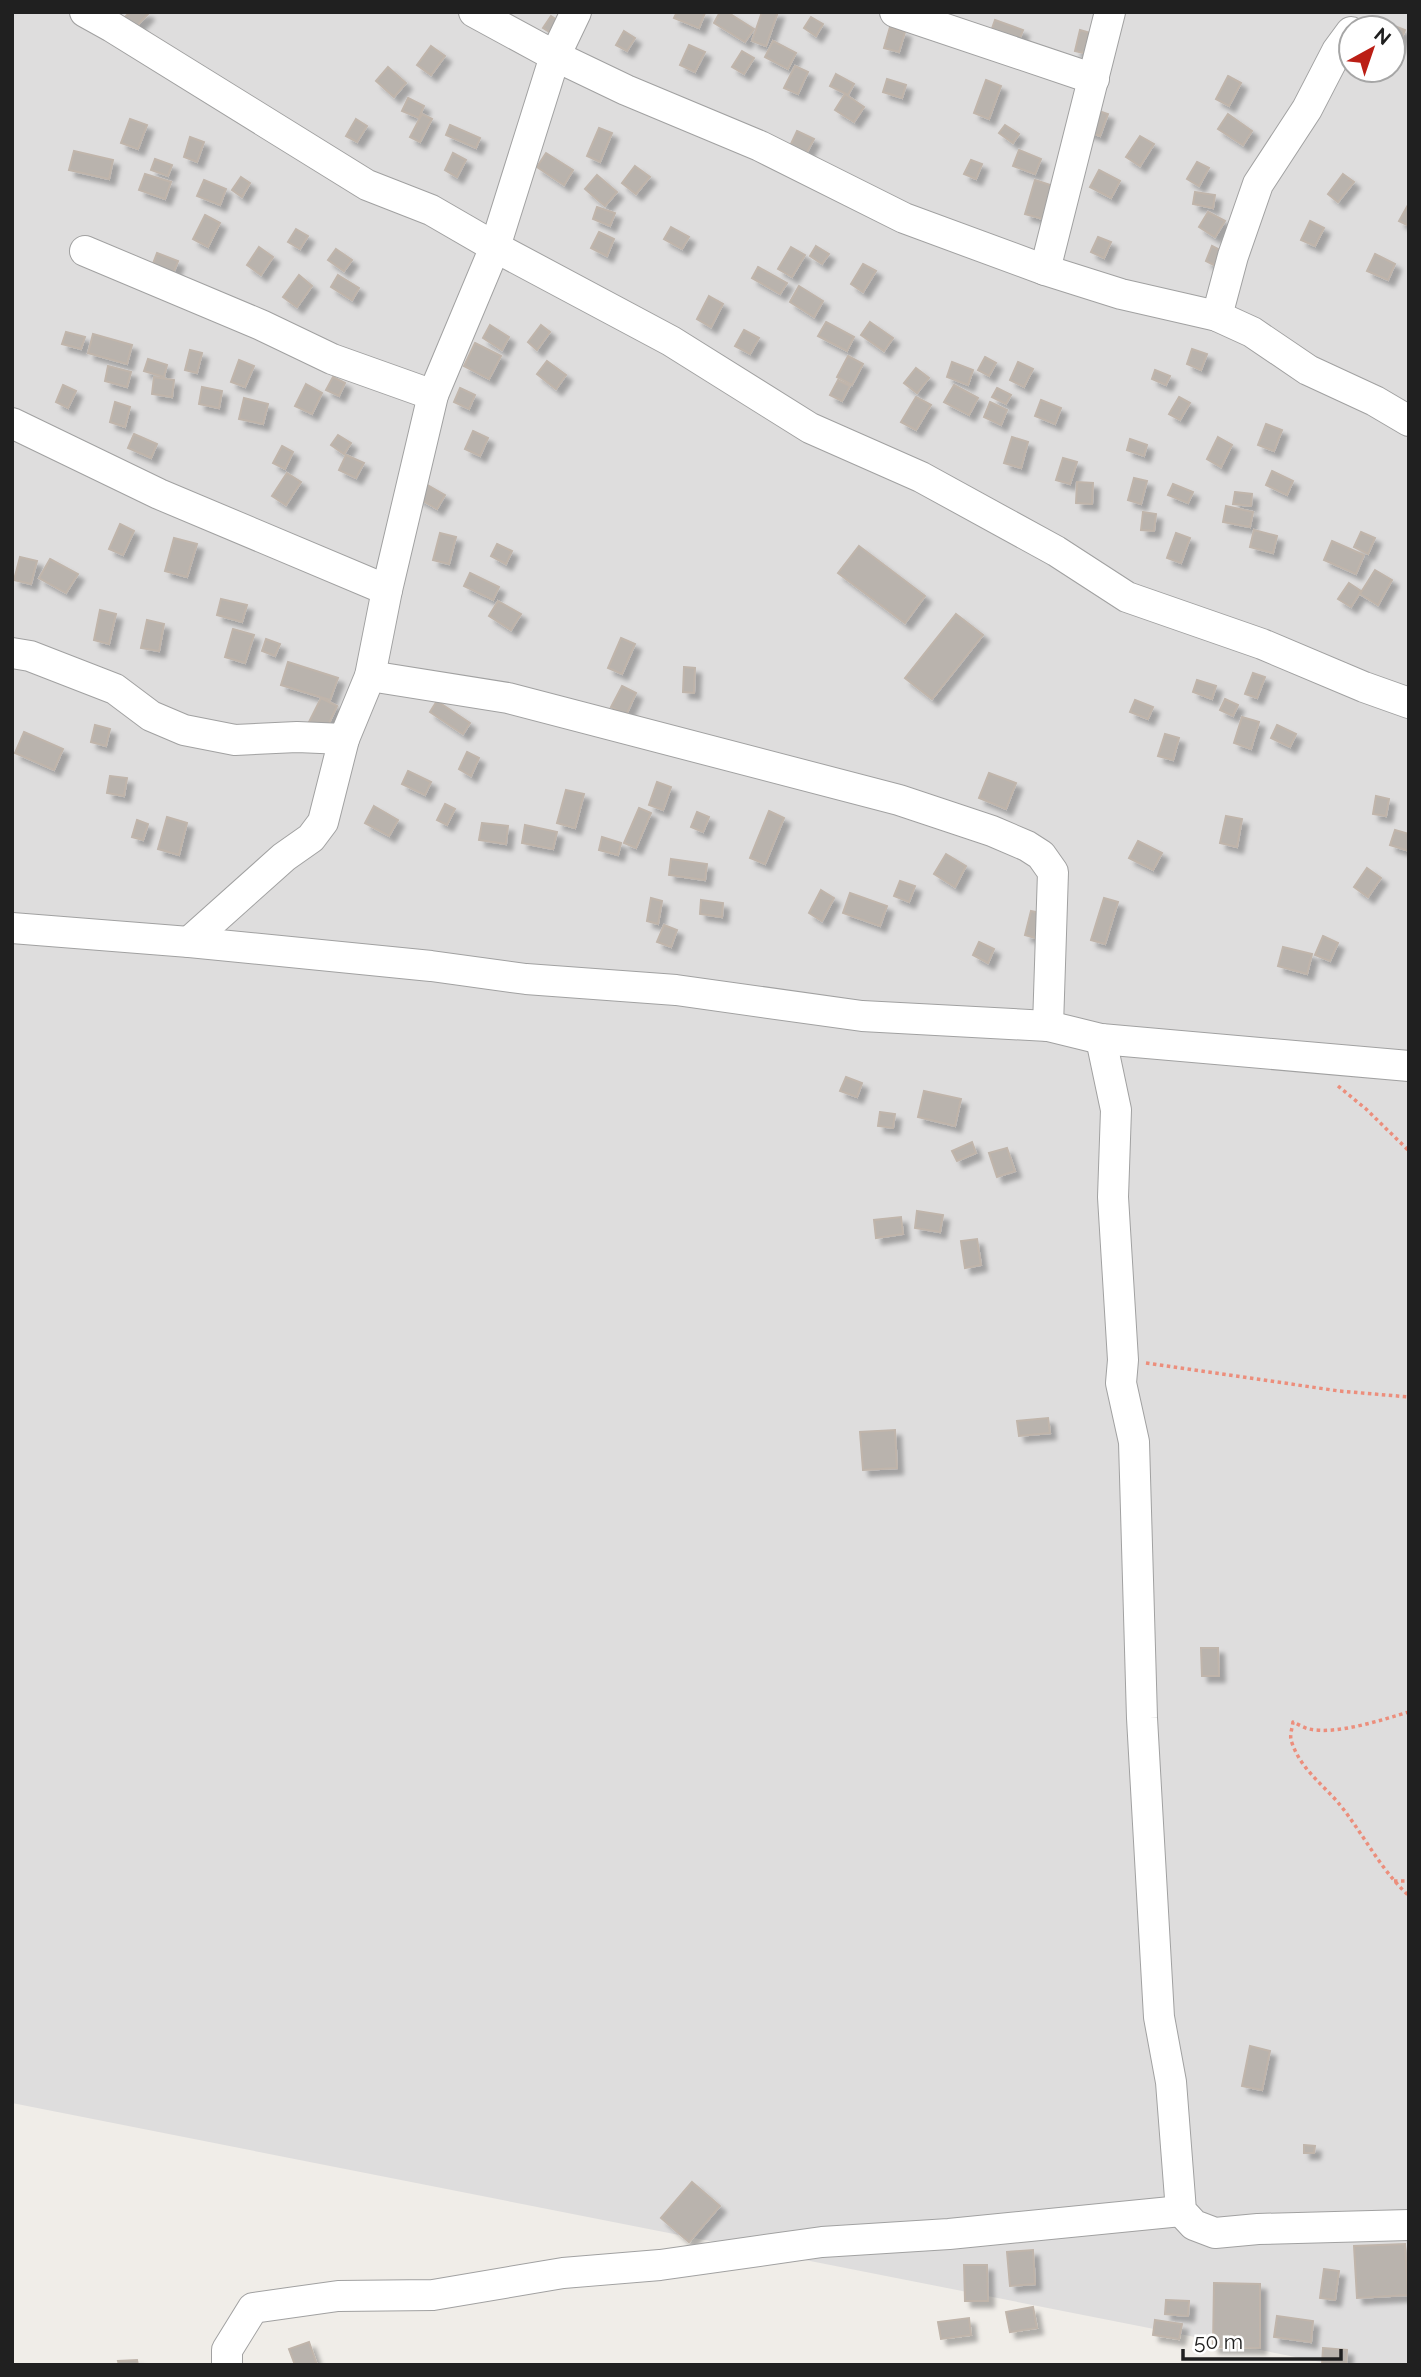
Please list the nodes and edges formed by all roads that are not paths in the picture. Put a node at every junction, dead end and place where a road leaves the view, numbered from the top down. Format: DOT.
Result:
graph roads {
  1 [pos="85,12"];
  2 [pos="474,12"];
  3 [pos="576,12"];
  4 [pos="895,12"];
  5 [pos="1110,12"];
  6 [pos="1337,51"];
  7 [pos="555,57"];
  8 [pos="1094,79"];
  9 [pos="495,247"];
  10 [pos="85,251"];
  11 [pos="1045,270"];
  12 [pos="1217,316"];
  13 [pos="433,396"];
  14 [pos="1409,421"];
  15 [pos="12,424"];
  16 [pos="387,590"];
  17 [pos="12,653"];
  18 [pos="370,676"];
  19 [pos="1409,702"];
  20 [pos="344,739"];
  21 [pos="12,928"];
  22 [pos="189,942"];
  23 [pos="1048,1026"];
  24 [pos="1101,1039"];
  25 [pos="1409,1066"];
  26 [pos="1181,2211"];
  27 [pos="1409,2225"];
  28 [pos="227,2365"];
  1 -- 9 [label="street"];
  2 -- 7 [label="street"];
  3 -- 7 [label="street"];
  4 -- 8 [label="street"];
  5 -- 8 [label="street"];
  6 -- 12 [label="street"];
  7 -- 9 [label="street"];
  7 -- 11 [label="street"];
  8 -- 11 [label="street"];
  9 -- 13 [label="street"];
  9 -- 19 [label="street"];
  10 -- 13 [label="street"];
  11 -- 12 [label="street"];
  12 -- 14 [label="street"];
  13 -- 16 [label="street"];
  15 -- 16 [label="street"];
  16 -- 18 [label="street"];
  17 -- 20 [label="street"];
  18 -- 20 [label="street"];
  18 -- 23 [label="street"];
  20 -- 22 [label="street"];
  21 -- 22 [label="street"];
  22 -- 23 [label="street"];
  23 -- 24 [label="street"];
  24 -- 25 [label="street"];
  24 -- 26 [label="street"];
  26 -- 27 [label="street"];
  26 -- 28 [label="street"];
}
